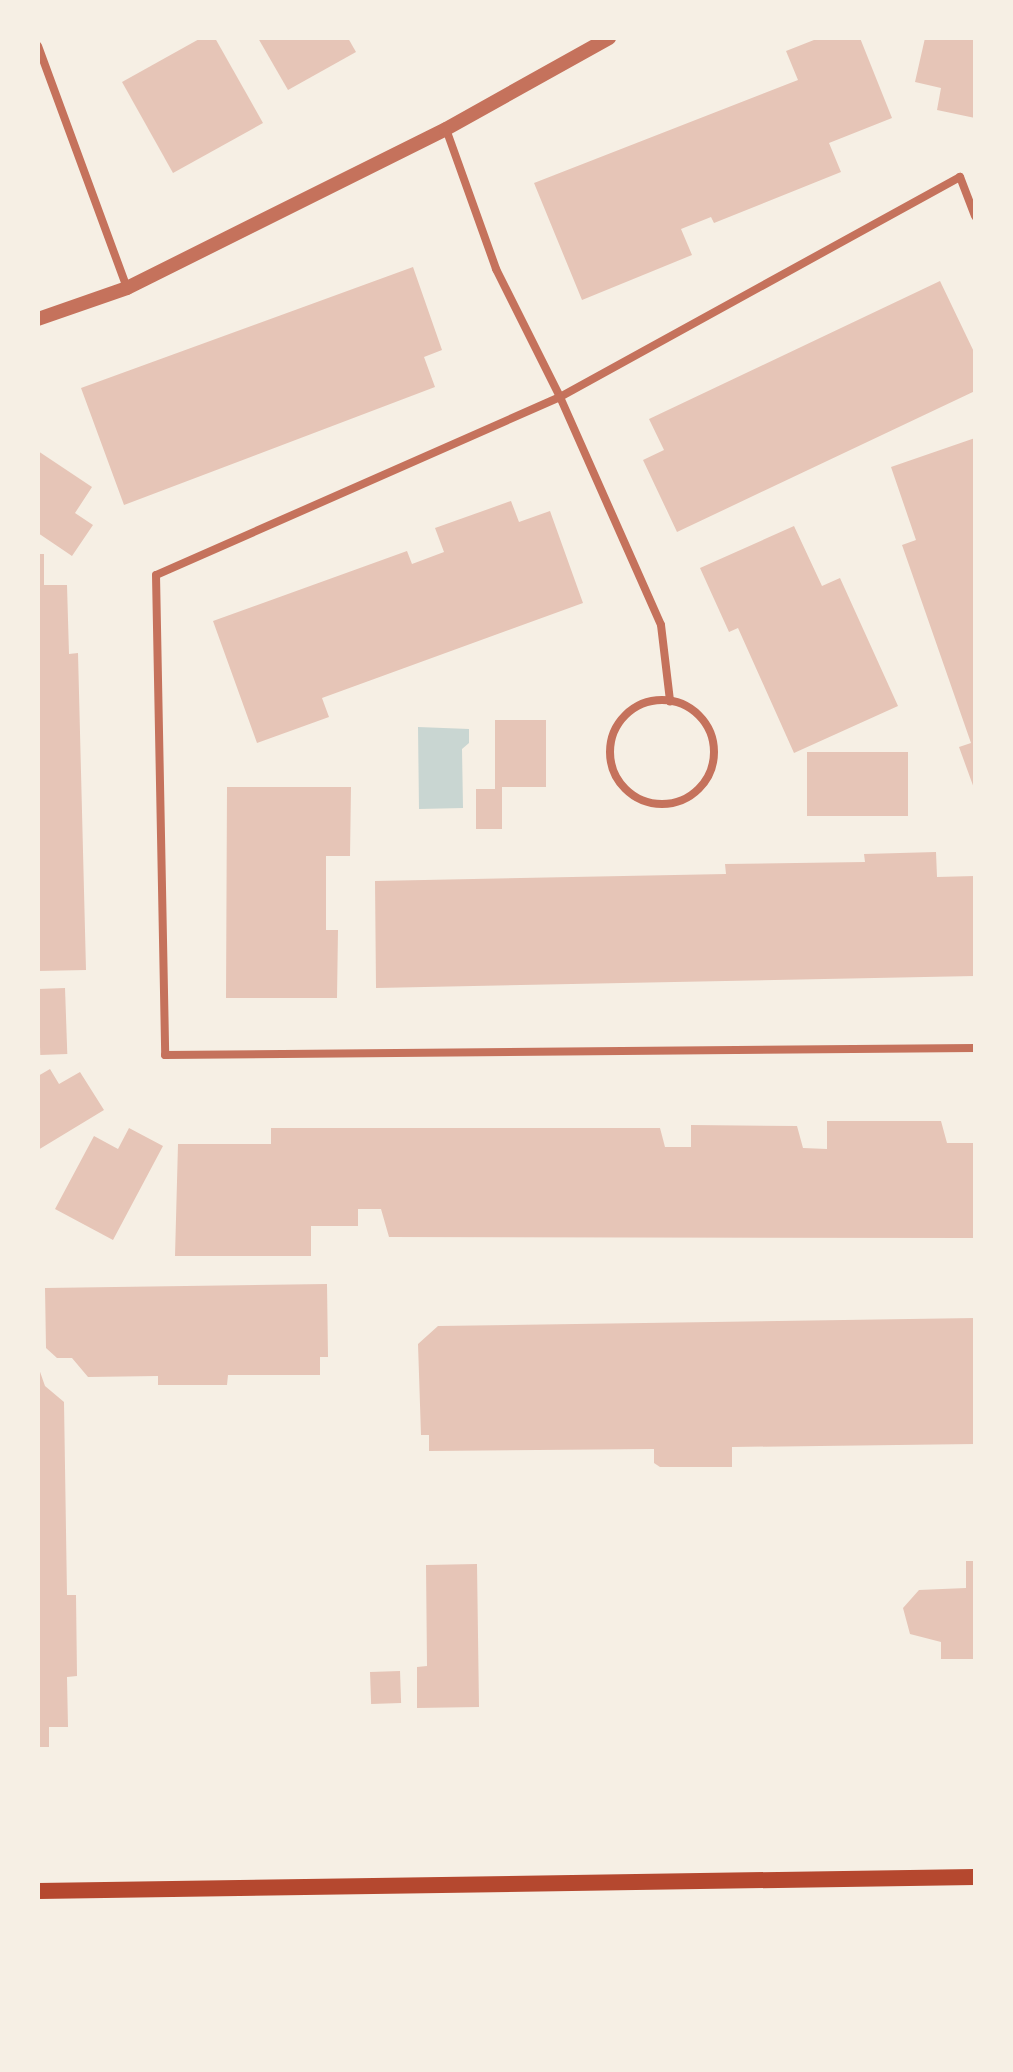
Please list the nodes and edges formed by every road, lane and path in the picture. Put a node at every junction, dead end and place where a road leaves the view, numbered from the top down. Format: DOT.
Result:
graph roads {
  1 [pos="609,38"];
  2 [pos="38,46"];
  3 [pos="446,129"];
  4 [pos="975,216"];
  5 [pos="127,288"];
  6 [pos="38,319"];
  7 [pos="560,397"];
  8 [pos="670,701"];
  9 [pos="975,1048"];
  10 [pos="975,1877"];
  11 [pos="38,1891"];
  1 -- 3 [label="street"];
  2 -- 5 [label="street"];
  3 -- 5 [label="street"];
  3 -- 7 [label="street"];
  4 -- 7 [label="street"];
  5 -- 6 [label="street"];
  7 -- 8 [label="street"];
  7 -- 9 [label="street"];
  8 -- 8 [label="street"];
  10 -- 11 [label="main road"];
}
